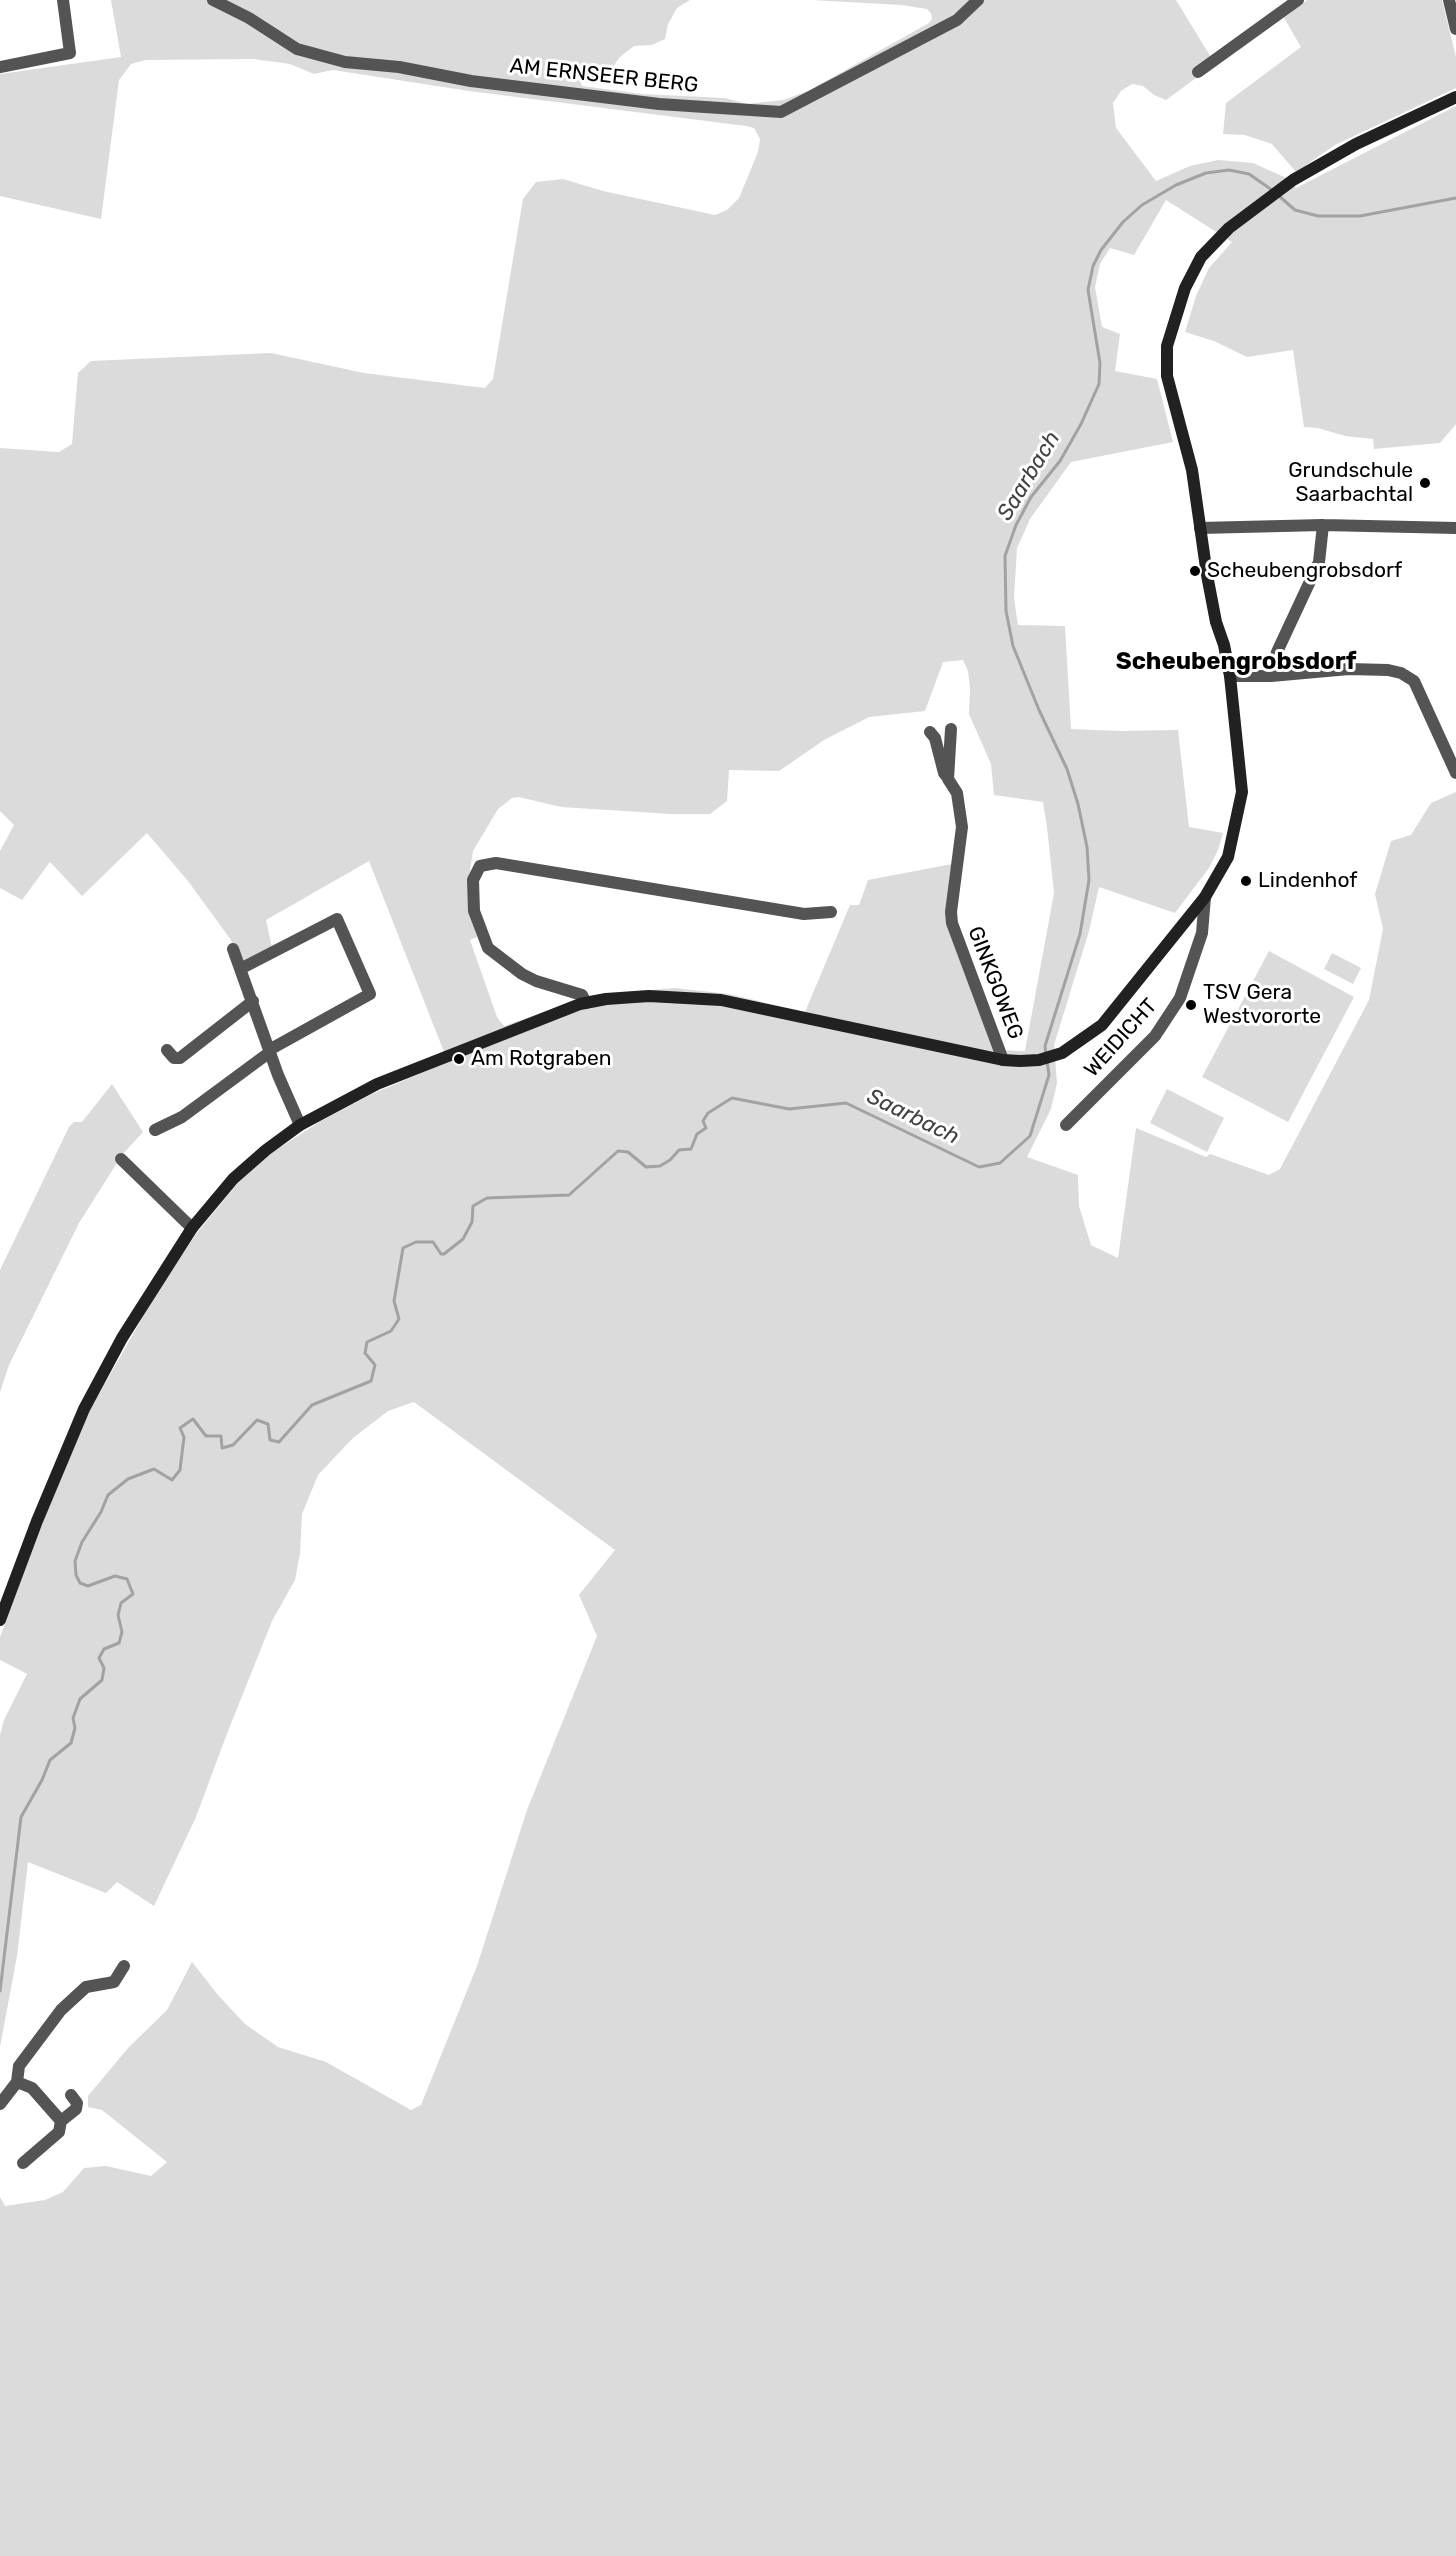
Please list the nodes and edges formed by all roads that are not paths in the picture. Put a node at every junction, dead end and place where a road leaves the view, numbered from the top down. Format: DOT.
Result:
graph roads {
  1 [pos="63,0"];
  2 [pos="213,0"];
  3 [pos="978,0"];
  4 [pos="1449,0"];
  5 [pos="1294,1"];
  6 [pos="1454,16"];
  7 [pos="1456,29"];
  8 [pos="0,67"];
  9 [pos="1198,72"];
  10 [pos="1456,97"];
  11 [pos="1323,525"];
  12 [pos="1200,528"];
  13 [pos="1456,528"];
  14 [pos="1230,676"];
  15 [pos="1271,676"];
  16 [pos="951,729"];
  17 [pos="930,732"];
  18 [pos="1456,773"];
  19 [pos="948,779"];
  20 [pos="1204,897"];
  21 [pos="831,912"];
  22 [pos="233,949"];
  23 [pos="242,968"];
  24 [pos="253,1001"];
  25 [pos="586,1003"];
  26 [pos="167,1050"];
  27 [pos="270,1051"];
  28 [pos="1003,1060"];
  29 [pos="300,1125"];
  30 [pos="1066,1125"];
  31 [pos="155,1130"];
  32 [pos="121,1159"];
  33 [pos="192,1228"];
  34 [pos="0,1620"];
  35 [pos="124,1966"];
  36 [pos="17,2082"];
  37 [pos="71,2095"];
  38 [pos="0,2104"];
  39 [pos="62,2121"];
  40 [pos="23,2163"];
  1 -- 8 [label="street"];
  2 -- 3 [label="street, AM ERNSEER BERG"];
  4 -- 6 [label="street"];
  5 -- 9 [label="street"];
  6 -- 7 [label="street"];
  10 -- 12 [label="main road"];
  11 -- 12 [label="street"];
  11 -- 13 [label="street"];
  11 -- 15 [label="street"];
  12 -- 14 [label="main road"];
  14 -- 15 [label="street"];
  14 -- 20 [label="main road"];
  15 -- 18 [label="street"];
  16 -- 19 [label="street, GINKGOWEG"];
  17 -- 19 [label="street, GINKGOWEG"];
  19 -- 28 [label="street, GINKGOWEG"];
  20 -- 28 [label="main road"];
  20 -- 30 [label="street, WEIDICHT"];
  21 -- 25 [label="street"];
  22 -- 23 [label="street"];
  23 -- 24 [label="street"];
  23 -- 27 [label="street"];
  24 -- 26 [label="street"];
  24 -- 27 [label="street"];
  25 -- 28 [label="main road"];
  25 -- 29 [label="main road"];
  27 -- 29 [label="street"];
  27 -- 31 [label="street"];
  29 -- 33 [label="main road"];
  32 -- 33 [label="street"];
  33 -- 34 [label="main road"];
  35 -- 36 [label="street"];
  36 -- 38 [label="street"];
  36 -- 39 [label="street"];
  37 -- 39 [label="street"];
  39 -- 40 [label="street"];
}
